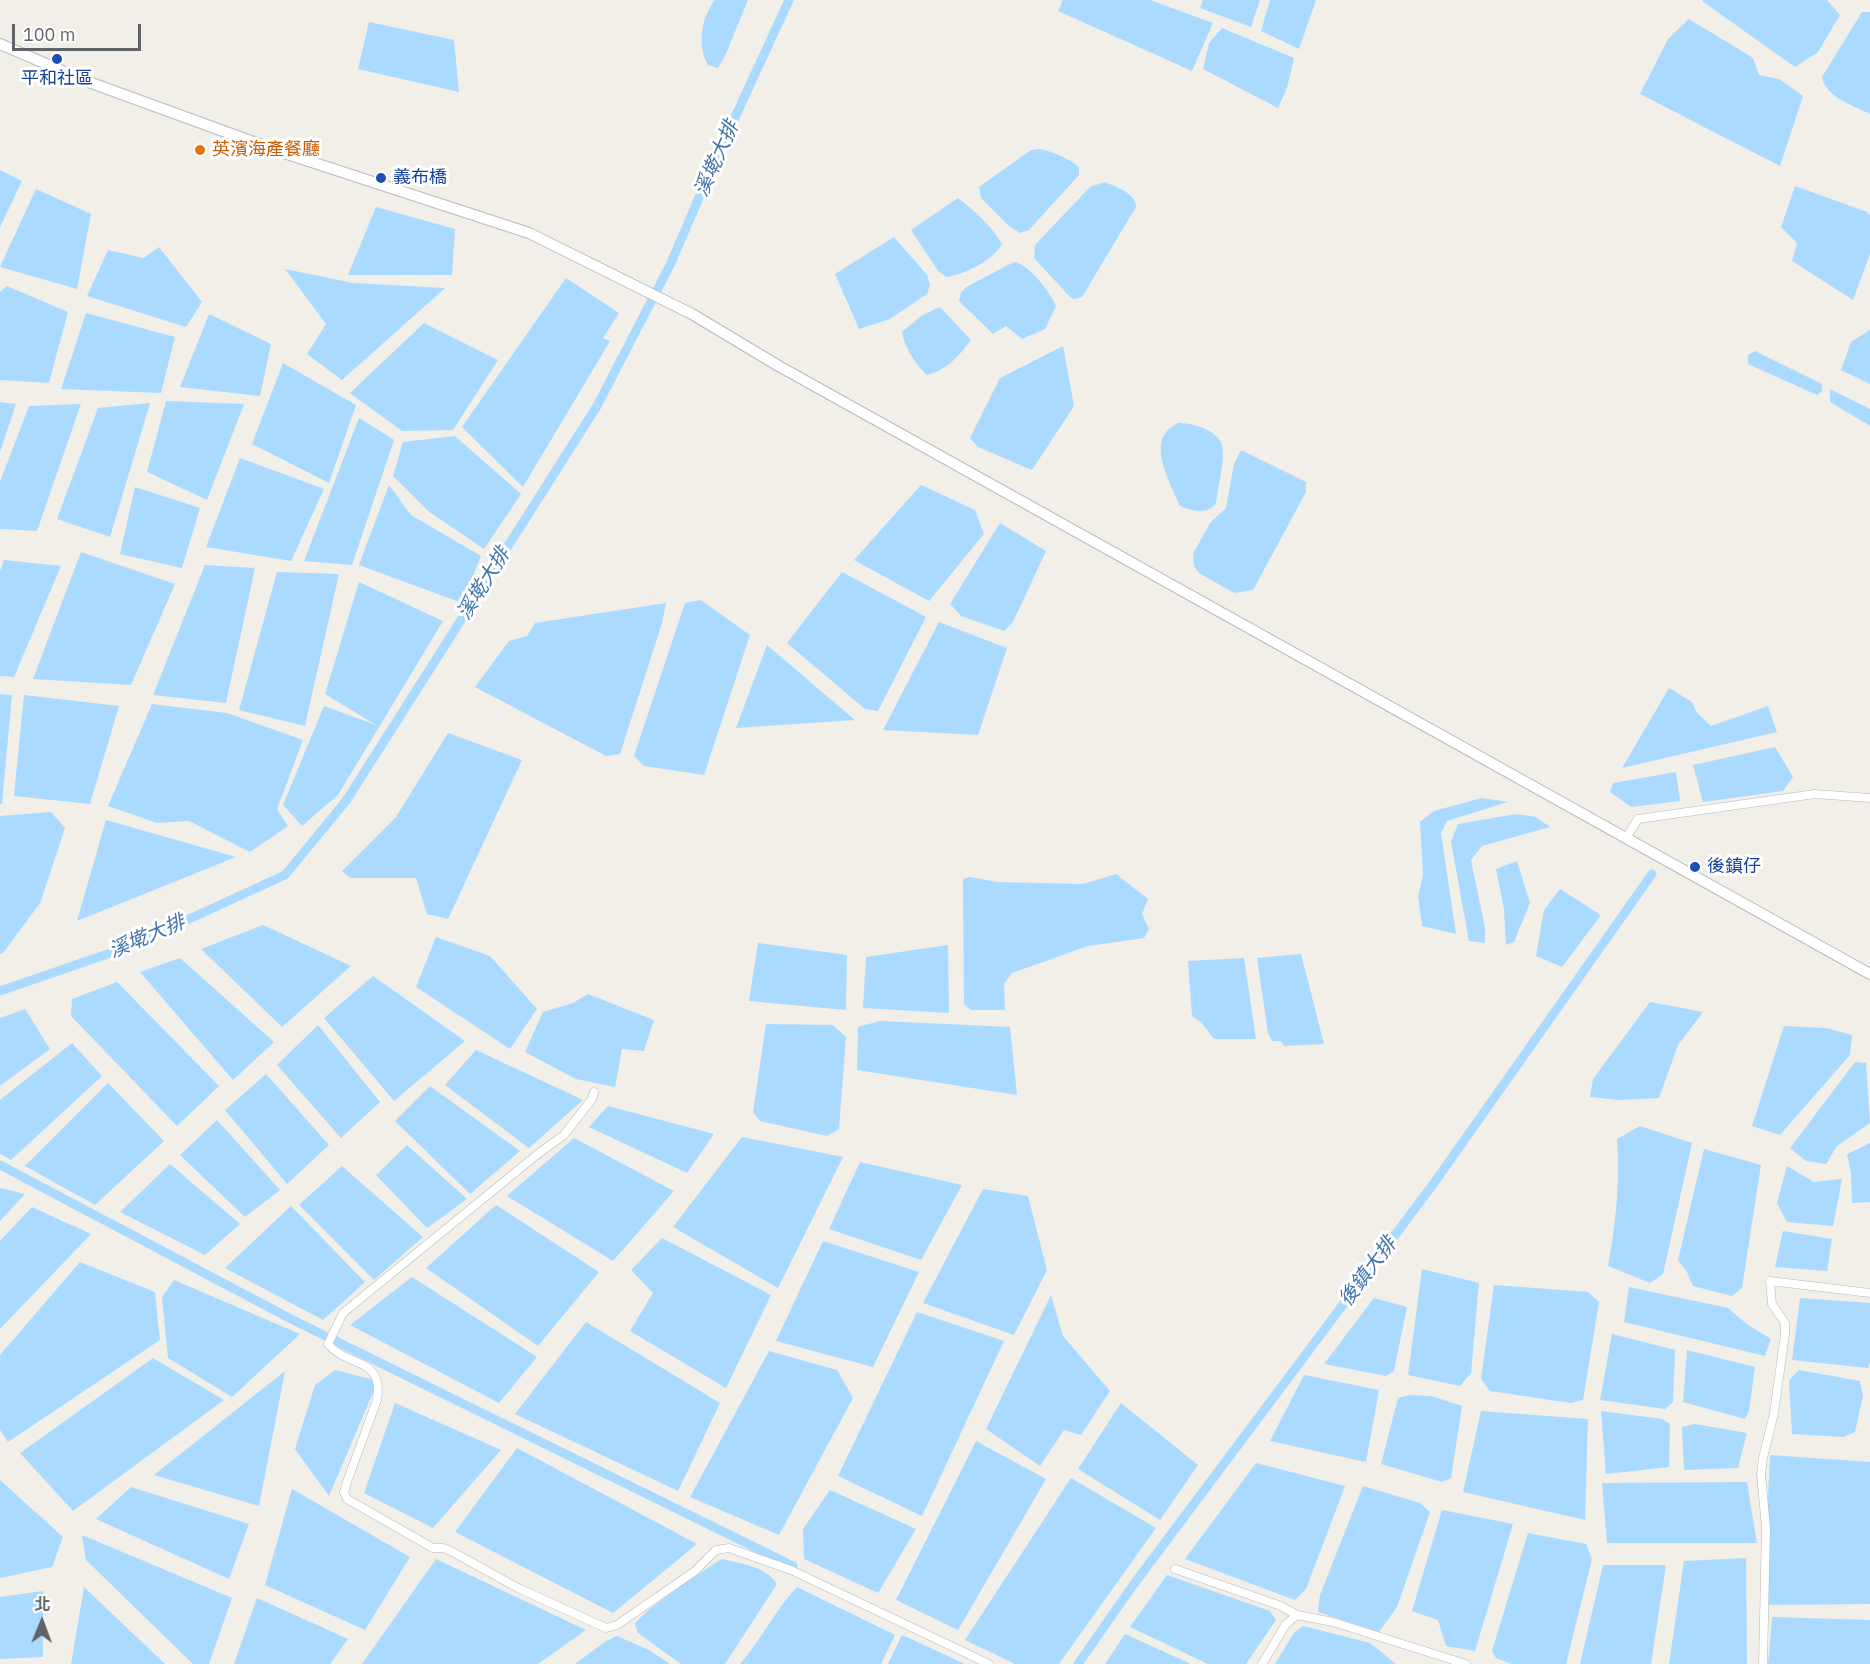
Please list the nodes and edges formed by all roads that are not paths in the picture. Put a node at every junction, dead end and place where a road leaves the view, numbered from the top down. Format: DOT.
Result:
graph roads {
  1 [pos="0,44"];
  2 [pos="1870,798"];
  3 [pos="1626,838"];
  4 [pos="1870,974"];
  5 [pos="594,1092"];
  6 [pos="1870,1293"];
  7 [pos="1175,1569"];
  8 [pos="1297,1615"];
  9 [pos="989,1664"];
  10 [pos="1262,1664"];
  11 [pos="1466,1664"];
  12 [pos="1763,1664"];
  1 -- 3 [label="main road"];
  2 -- 3 [label="street"];
  3 -- 4 [label="main road"];
  5 -- 9 [label="street"];
  6 -- 12 [label="street"];
  7 -- 8 [label="street"];
  8 -- 10 [label="street"];
  8 -- 11 [label="street"];
}
